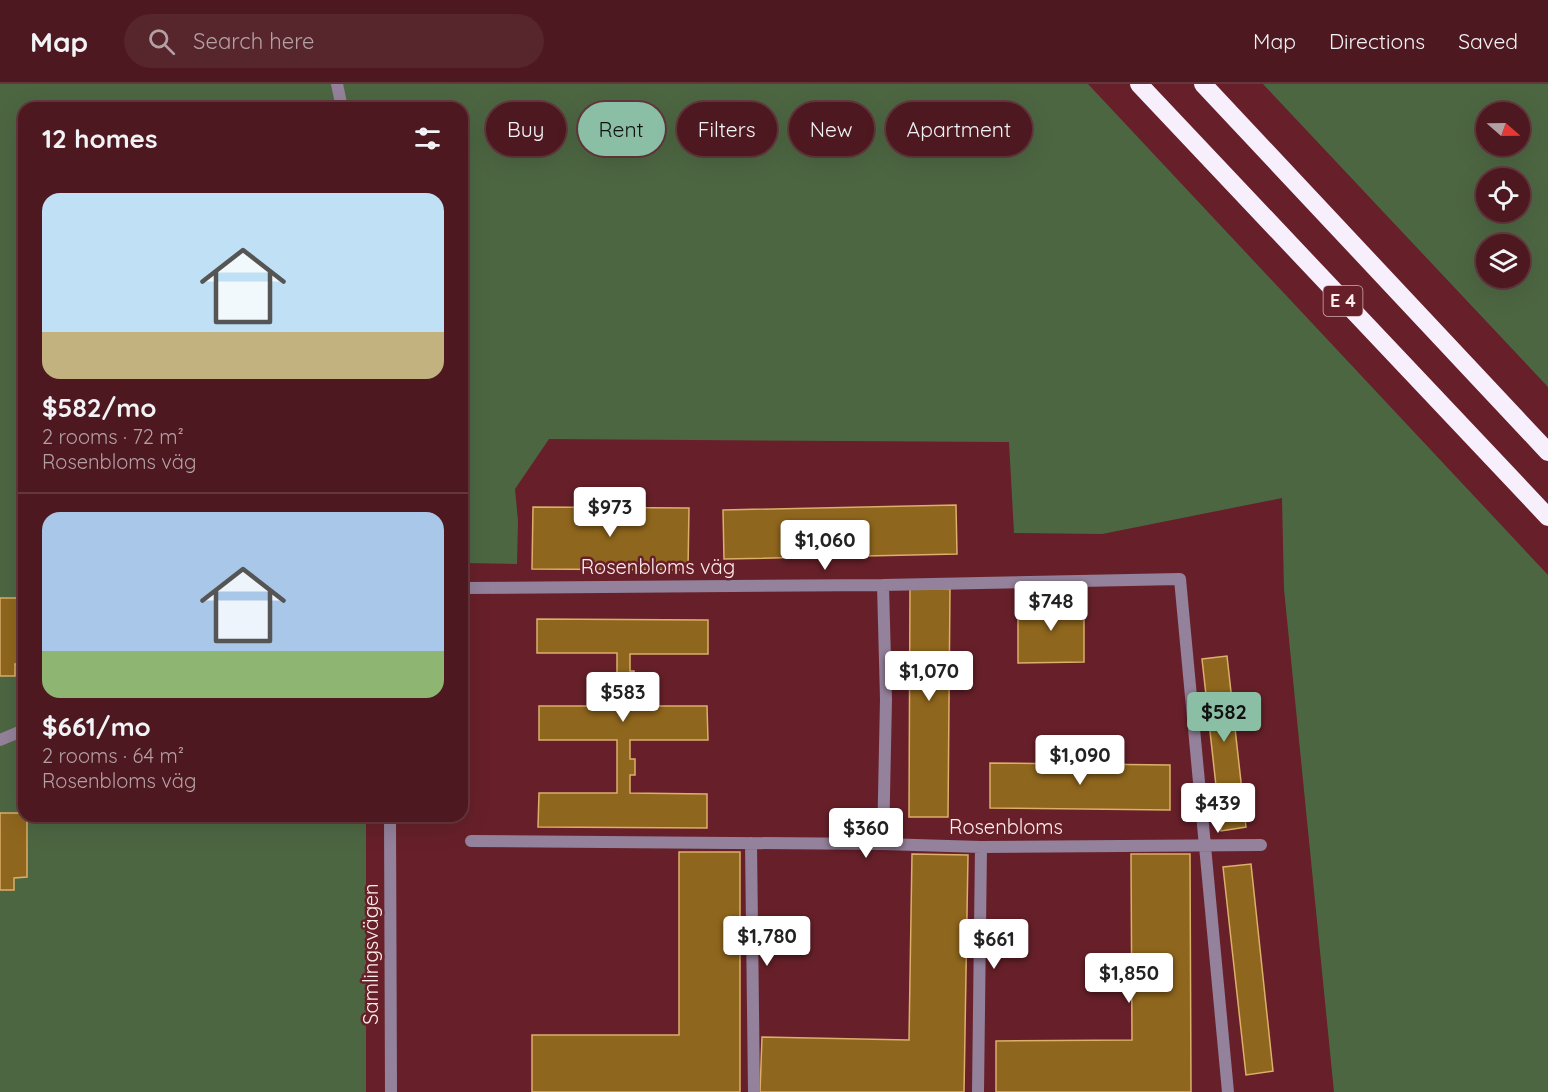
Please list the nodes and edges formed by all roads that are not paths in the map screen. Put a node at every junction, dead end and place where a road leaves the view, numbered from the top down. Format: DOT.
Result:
graph roads {
  1 [pos="337,84"];
  2 [pos="1139,84"];
  3 [pos="1203,84"];
  4 [pos="341,102"];
  5 [pos="1548,452"];
  6 [pos="1548,518"];
  7 [pos="883,585"];
  8 [pos="468,588"];
  9 [pos="18,732"];
  10 [pos="0,740"];
  11 [pos="390,822"];
  12 [pos="471,841"];
  13 [pos="751,843"];
  14 [pos="884,844"];
  15 [pos="1204,845"];
  16 [pos="1261,845"];
  17 [pos="981,847"];
  18 [pos="391,1092"];
  19 [pos="754,1092"];
  20 [pos="978,1092"];
  21 [pos="1228,1092"];
  1 -- 4 [label="street"];
  2 -- 6 [label="highway, E 4"];
  3 -- 5 [label="highway, E 4"];
  7 -- 8 [label="street, Rosenbloms väg"];
  7 -- 14 [label="street"];
  7 -- 15 [label="street, Rosenbloms väg"];
  9 -- 10 [label="street"];
  11 -- 18 [label="street, Samlingsvägen"];
  12 -- 13 [label="street, Rosenbloms"];
  13 -- 14 [label="street, Rosenbloms"];
  13 -- 19 [label="street"];
  14 -- 17 [label="street, Rosenbloms"];
  15 -- 16 [label="street, Rosenbloms"];
  15 -- 17 [label="street, Rosenbloms"];
  15 -- 21 [label="street, Rosenbloms väg"];
  17 -- 20 [label="street"];
}
